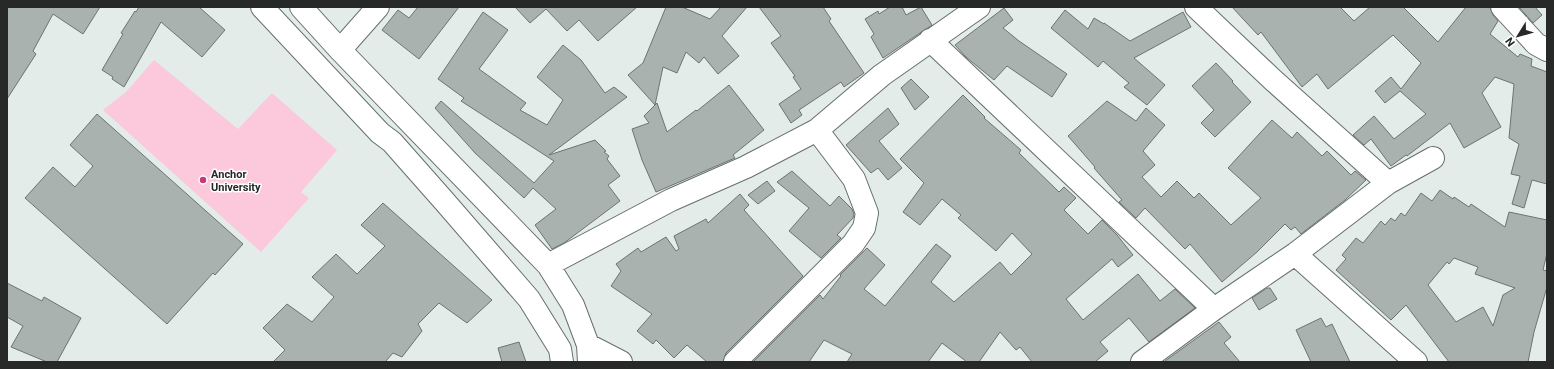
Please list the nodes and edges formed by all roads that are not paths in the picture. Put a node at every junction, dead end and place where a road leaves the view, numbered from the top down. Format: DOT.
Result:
graph roads {
  1 [pos="262,7"];
  2 [pos="301,7"];
  3 [pos="378,7"];
  4 [pos="979,7"];
  5 [pos="1196,7"];
  6 [pos="1502,7"];
  7 [pos="930,40"];
  8 [pos="340,50"];
  9 [pos="1547,50"];
  10 [pos="817,130"];
  11 [pos="1433,158"];
  12 [pos="1388,183"];
  13 [pos="1295,254"];
  14 [pos="548,265"];
  15 [pos="1214,309"];
  16 [pos="589,353"];
  17 [pos="562,362"];
  18 [pos="621,362"];
  19 [pos="735,362"];
  20 [pos="1142,362"];
  21 [pos="1416,362"];
  1 -- 17 [label="street"];
  2 -- 8 [label="street"];
  3 -- 8 [label="street"];
  4 -- 7 [label="street"];
  5 -- 12 [label="street"];
  6 -- 9 [label="street"];
  7 -- 10 [label="street"];
  7 -- 15 [label="street"];
  8 -- 14 [label="street"];
  10 -- 14 [label="street"];
  10 -- 19 [label="street"];
  11 -- 12 [label="street"];
  12 -- 13 [label="street"];
  13 -- 15 [label="street"];
  13 -- 21 [label="street"];
  14 -- 16 [label="street"];
  15 -- 20 [label="street"];
  16 -- 18 [label="street"];
}
